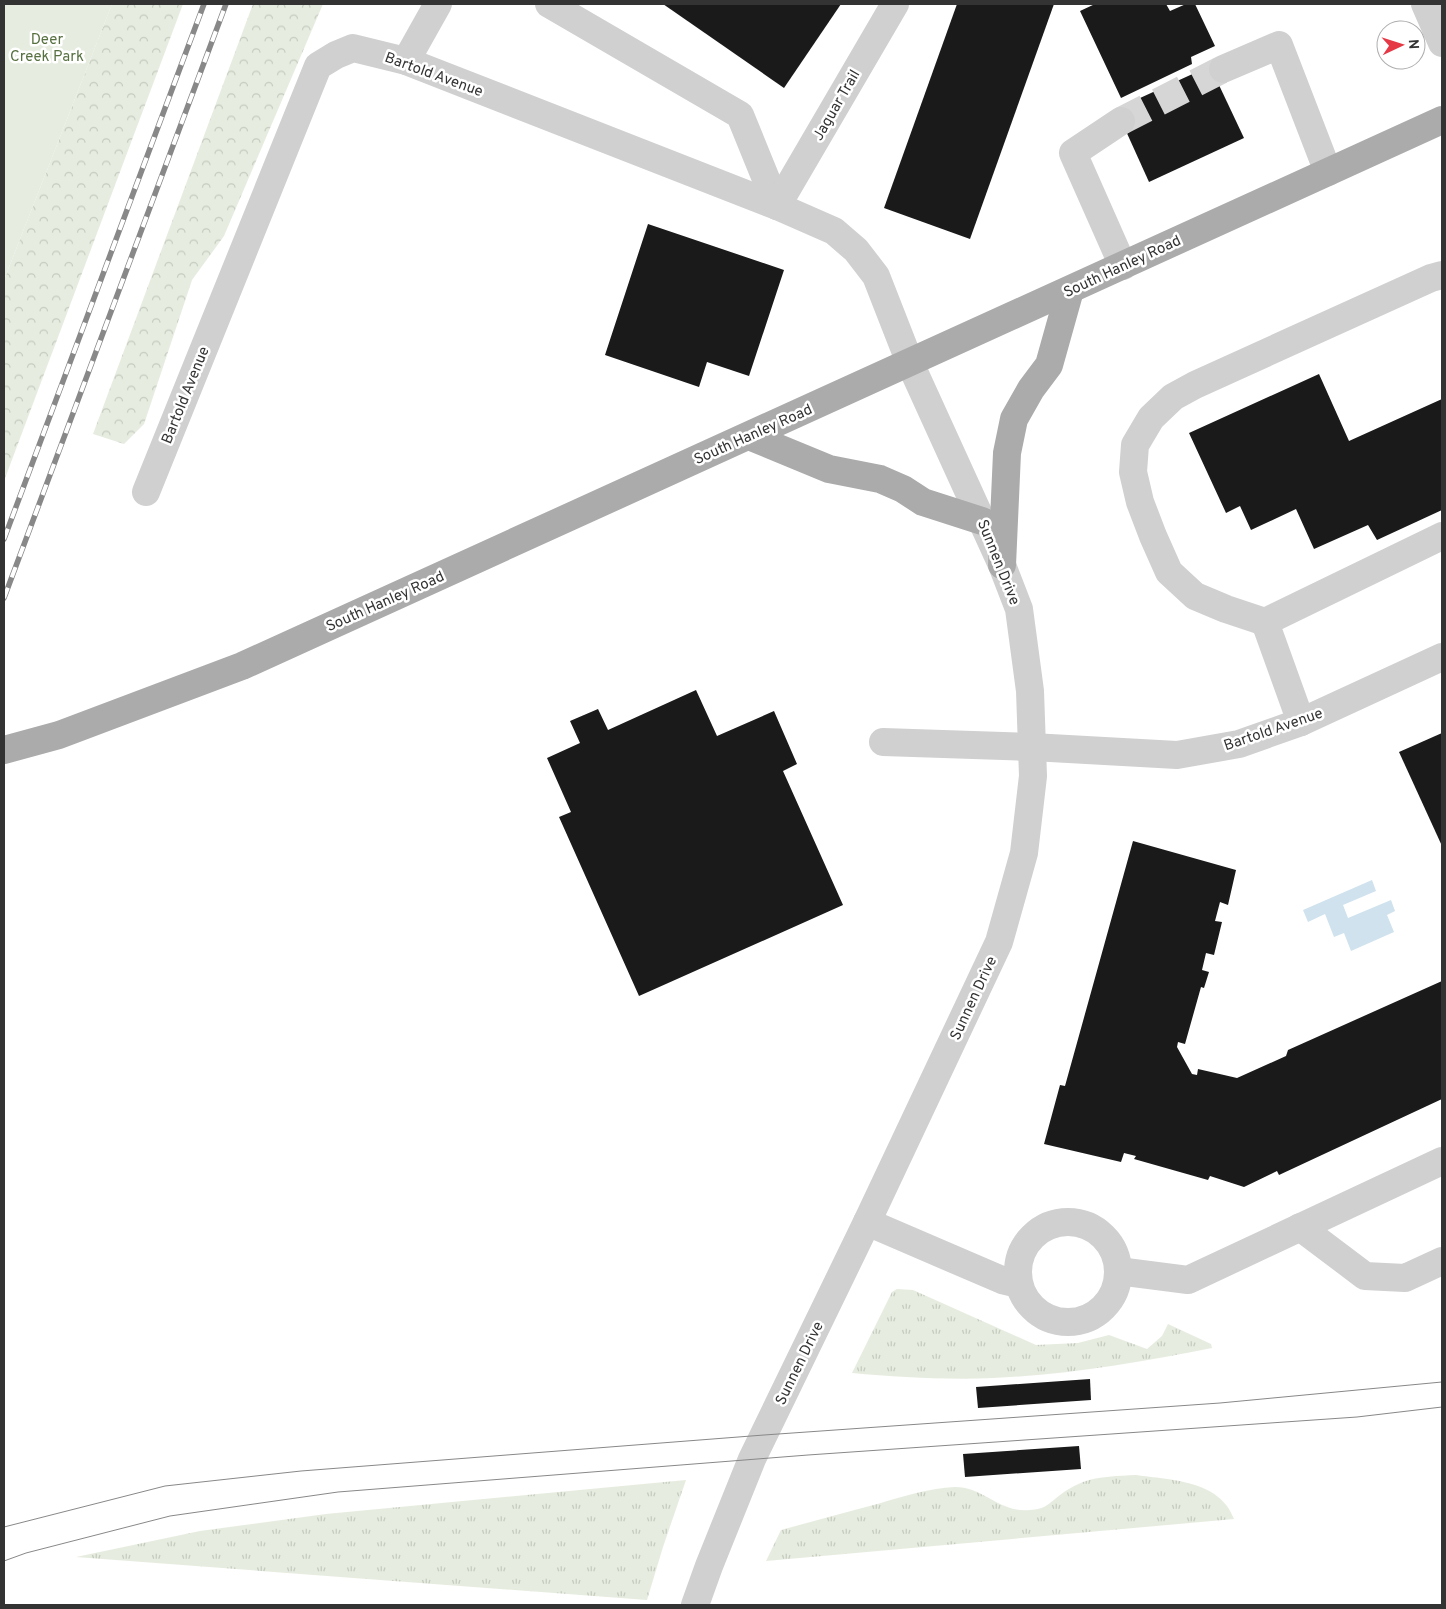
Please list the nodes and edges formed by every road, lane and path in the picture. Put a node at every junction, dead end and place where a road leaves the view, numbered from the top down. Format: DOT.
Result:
graph roads {
  1 [pos="438,4"];
  2 [pos="549,4"];
  3 [pos="895,4"];
  4 [pos="1425,4"];
  5 [pos="1442,43"];
  6 [pos="406,61"];
  7 [pos="1223,69"];
  8 [pos="1442,120"];
  9 [pos="1120,121"];
  10 [pos="1328,172"];
  11 [pos="777,206"];
  12 [pos="1123,266"];
  13 [pos="1442,275"];
  14 [pos="1070,290"];
  15 [pos="910,363"];
  16 [pos="749,436"];
  17 [pos="146,492"];
  18 [pos="982,521"];
  19 [pos="1442,536"];
  20 [pos="1002,565"];
  21 [pos="1265,622"];
  22 [pos="1442,657"];
  23 [pos="1301,722"];
  24 [pos="884,742"];
  25 [pos="1032,747"];
  26 [pos="4,750"];
  27 [pos="1442,1161"];
  28 [pos="867,1222"];
  29 [pos="1300,1227"];
  30 [pos="1442,1262"];
  31 [pos="1118,1271"];
  32 [pos="1019,1284"];
  33 [pos="695,1605"];
  1 -- 6 [label="street"];
  2 -- 11 [label="street"];
  3 -- 11 [label="street, Jaguar Trail"];
  4 -- 5 [label="street"];
  6 -- 11 [label="street, Bartold Avenue"];
  6 -- 17 [label="street, Bartold Avenue"];
  7 -- 10 [label="street"];
  8 -- 10 [label="main road, South Hanley Road"];
  9 -- 12 [label="street"];
  10 -- 12 [label="main road, South Hanley Road"];
  11 -- 15 [label="street, Bartold Avenue"];
  12 -- 14 [label="main road, South Hanley Road"];
  13 -- 21 [label="street"];
  14 -- 15 [label="main road, South Hanley Road"];
  14 -- 20 [label="main road"];
  15 -- 16 [label="main road, South Hanley Road"];
  15 -- 18 [label="street, Sunnen Drive"];
  16 -- 18 [label="main road"];
  16 -- 26 [label="main road, South Hanley Road"];
  18 -- 20 [label="street, Sunnen Drive"];
  19 -- 21 [label="street"];
  20 -- 25 [label="street, Sunnen Drive"];
  21 -- 23 [label="street"];
  22 -- 23 [label="street, Bartold Avenue"];
  23 -- 25 [label="street, Bartold Avenue"];
  24 -- 25 [label="street, Bartold Avenue"];
  25 -- 28 [label="street, Sunnen Drive"];
  27 -- 29 [label="street"];
  28 -- 32 [label="street"];
  28 -- 33 [label="street, Sunnen Drive"];
  29 -- 30 [label="street"];
  29 -- 31 [label="street"];
  31 -- 32 [label="street"];
  31 -- 32 [label="street"];
}
